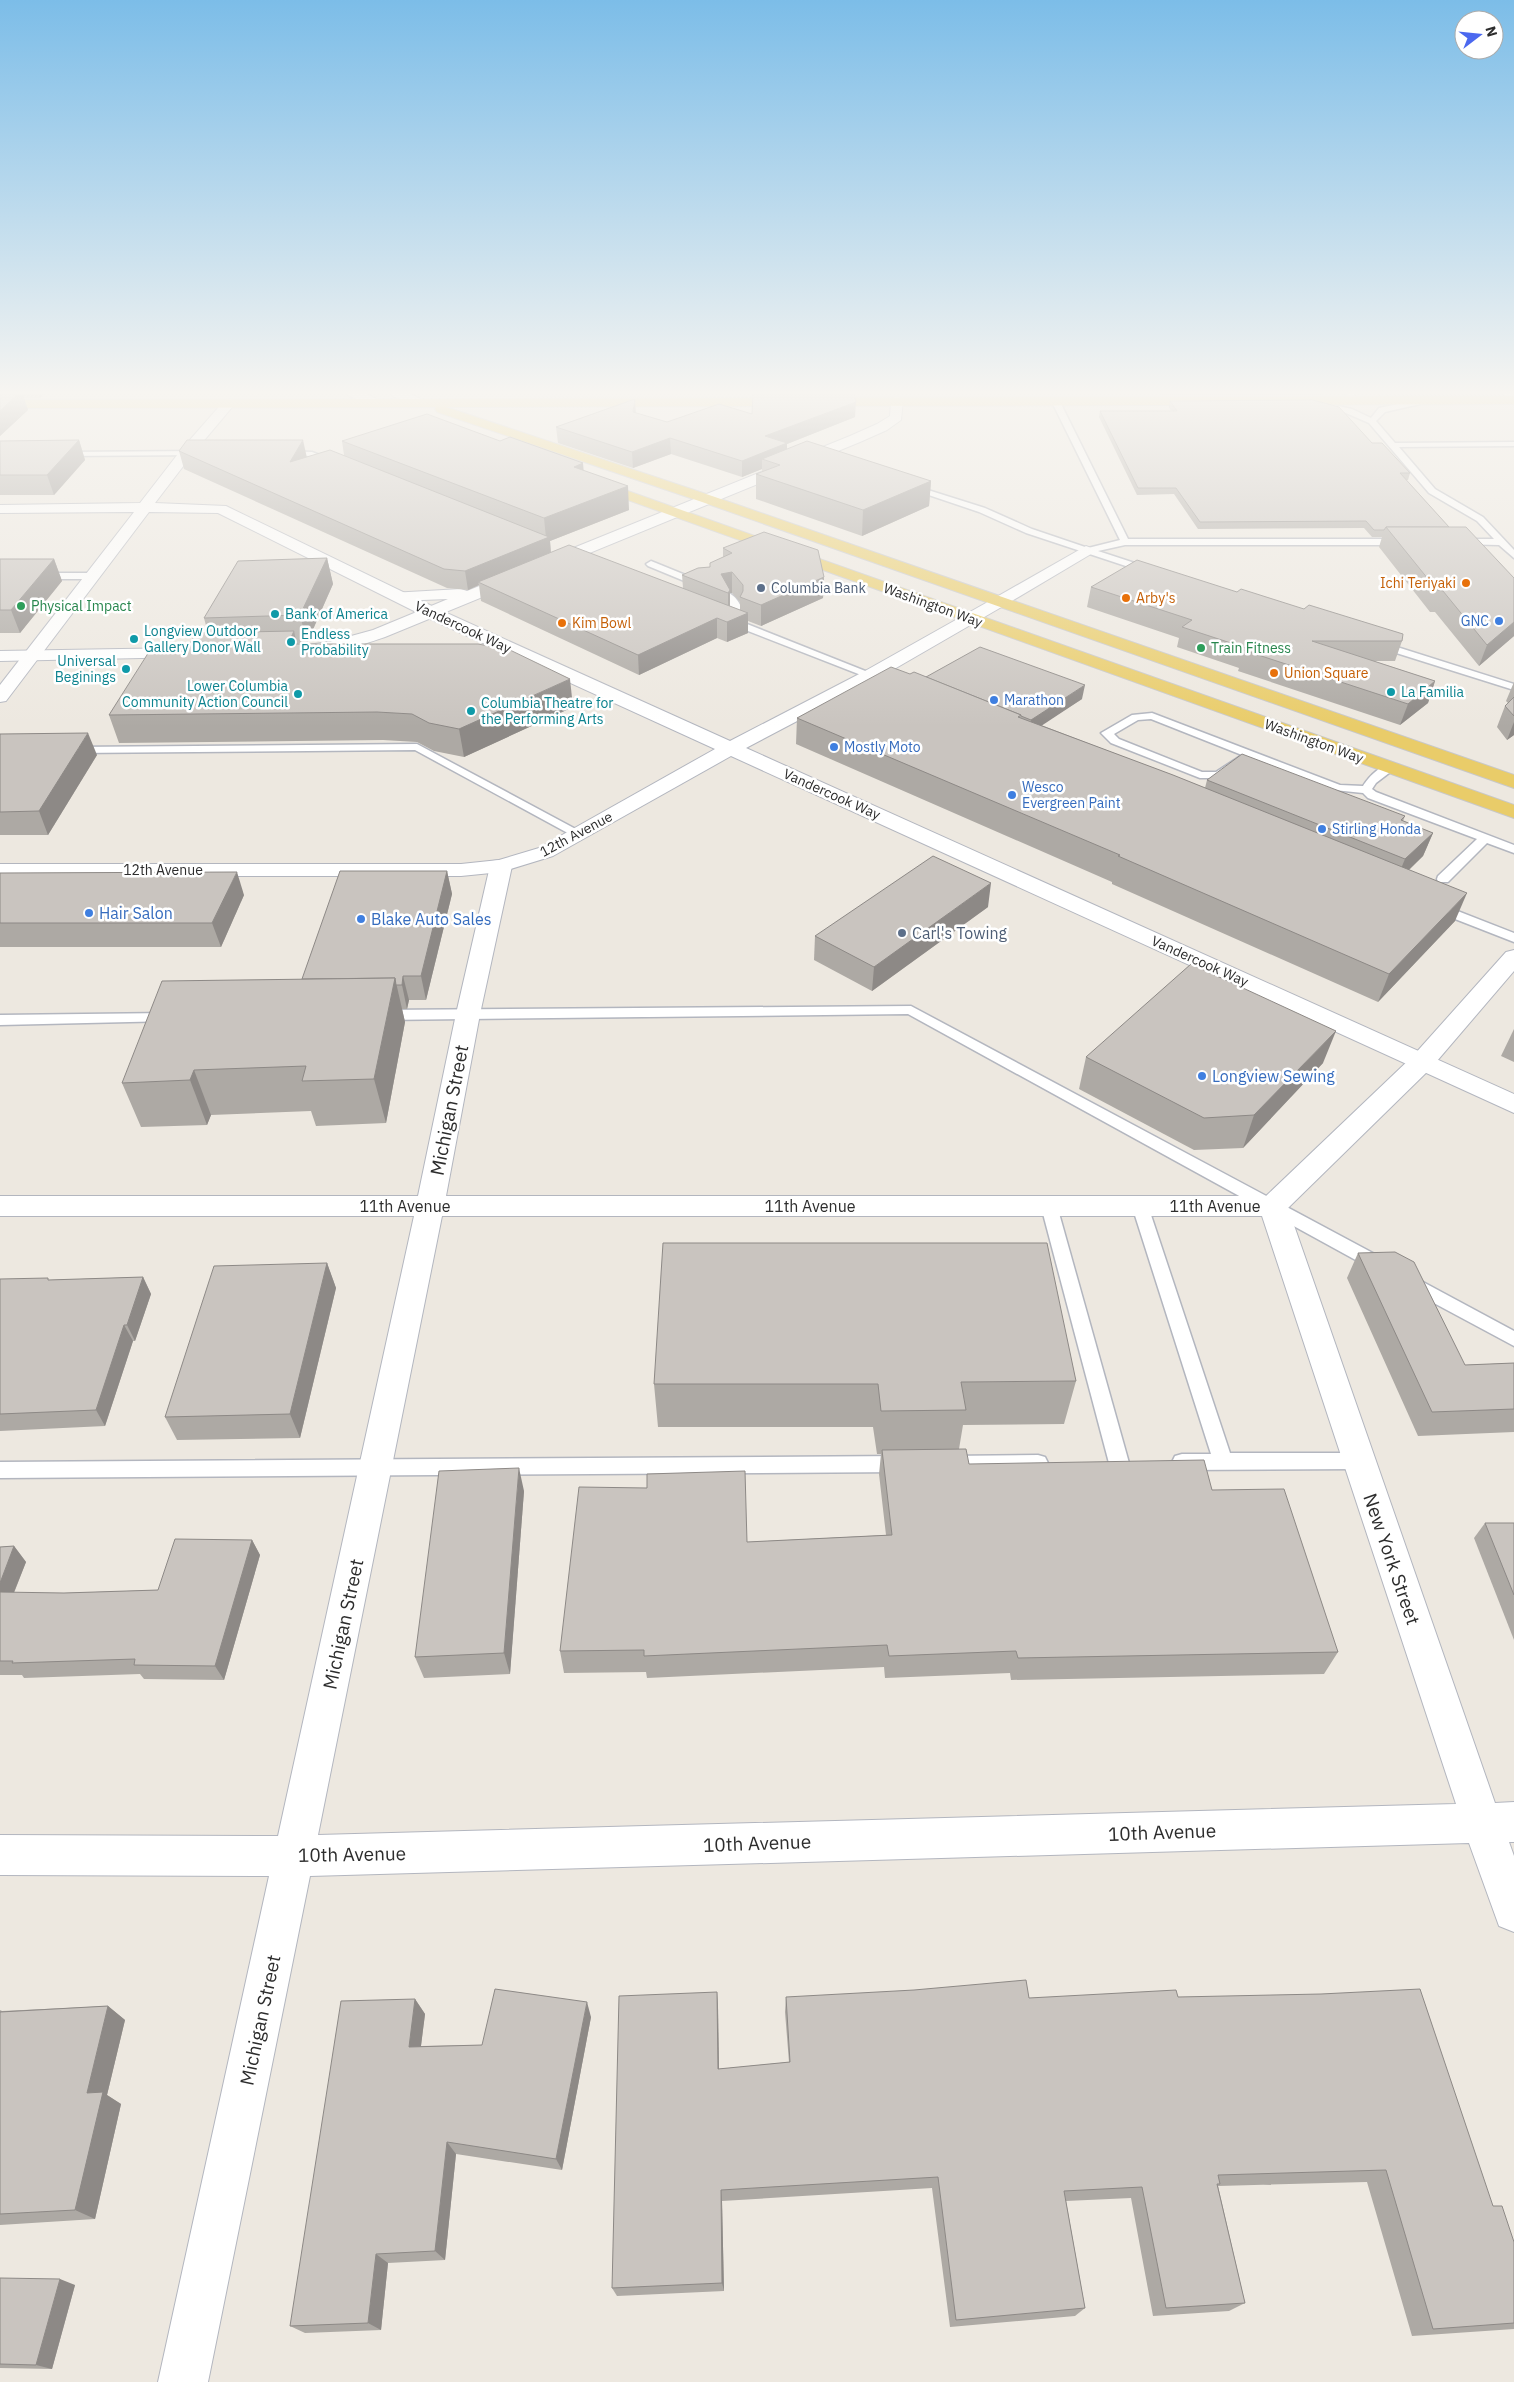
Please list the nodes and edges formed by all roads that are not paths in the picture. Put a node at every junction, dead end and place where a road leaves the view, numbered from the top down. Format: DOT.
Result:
graph roads {
  1 [pos="150,504"];
  2 [pos="216,504"];
  3 [pos="651,504"];
  4 [pos="700,504"];
  5 [pos="722,504"];
  6 [pos="964,504"];
  7 [pos="1106,504"];
  8 [pos="1455,504"];
  9 [pos="145,507"];
  10 [pos="0,509"];
  11 [pos="221,509"];
  12 [pos="677,514"];
  13 [pos="1125,542"];
  14 [pos="1413,542"];
  15 [pos="1452,542"];
  16 [pos="1502,542"];
  17 [pos="551,550"];
  18 [pos="1086,551"];
  19 [pos="1514,555"];
  20 [pos="567,557"];
  21 [pos="585,564"];
  22 [pos="651,564"];
  23 [pos="0,576"];
  24 [pos="92,576"];
  25 [pos="1164,576"];
  26 [pos="705,586"];
  27 [pos="478,592"];
  28 [pos="397,596"];
  29 [pos="728,596"];
  30 [pos="999,602"];
  31 [pos="432,614"];
  32 [pos="971,618"];
  33 [pos="1372,642"];
  34 [pos="295,651"];
  35 [pos="199,653"];
  36 [pos="0,656"];
  37 [pos="32,656"];
  38 [pos="871,675"];
  39 [pos="889,682"];
  40 [pos="1514,687"];
  41 [pos="0,697"];
  42 [pos="731,748"];
  43 [pos="61,750"];
  44 [pos="1251,754"];
  45 [pos="1389,768"];
  46 [pos="1514,782"];
  47 [pos="1366,790"];
  48 [pos="1514,812"];
  49 [pos="580,834"];
  50 [pos="1485,838"];
  51 [pos="1514,849"];
  52 [pos="501,866"];
  53 [pos="0,870"];
  54 [pos="1443,879"];
  55 [pos="1424,901"];
  56 [pos="1514,938"];
  57 [pos="1514,957"];
  58 [pos="468,1014"];
  59 [pos="369,1015"];
  60 [pos="182,1018"];
  61 [pos="0,1020"];
  62 [pos="1422,1062"];
  63 [pos="1514,1104"];
  64 [pos="0,1206"];
  65 [pos="430,1206"];
  66 [pos="1049,1206"];
  67 [pos="1140,1206"];
  68 [pos="1273,1206"];
  69 [pos="1514,1339"];
  70 [pos="1359,1461"];
  71 [pos="1166,1462"];
  72 [pos="1223,1462"];
  73 [pos="1060,1463"];
  74 [pos="1099,1463"];
  75 [pos="375,1467"];
  76 [pos="0,1470"];
  77 [pos="1498,1823"];
  78 [pos="0,1855"];
  79 [pos="295,1856"];
  80 [pos="1514,1912"];
  81 [pos="183,2382"];
  1 -- 9 [label="street"];
  2 -- 11 [label="street"];
  3 -- 12 [label="main road, Washington Way"];
  4 -- 12 [label="street"];
  5 -- 30 [label="main road, Washington Way"];
  6 -- 18 [label="lane"];
  7 -- 13 [label="lane"];
  8 -- 16 [label="lane"];
  9 -- 10 [label="street, Vandercook Way"];
  9 -- 11 [label="street, Vandercook Way"];
  9 -- 24 [label="street"];
  11 -- 28 [label="street, Vandercook Way"];
  12 -- 20 [label="street"];
  12 -- 32 [label="main road, Washington Way"];
  13 -- 14 [label="lane"];
  13 -- 18 [label="lane"];
  15 -- 16 [label="lane"];
  16 -- 19 [label="lane"];
  17 -- 20 [label="lane"];
  18 -- 25 [label="lane"];
  18 -- 30 [label="street, 12th Avenue"];
  20 -- 21 [label="lane"];
  20 -- 27 [label="street"];
  22 -- 26 [label="lane"];
  23 -- 24 [label="lane"];
  24 -- 37 [label="street"];
  27 -- 28 [label="street"];
  27 -- 31 [label="street"];
  28 -- 31 [label="street, Vandercook Way"];
  29 -- 38 [label="lane"];
  30 -- 32 [label="street, 12th Avenue"];
  30 -- 46 [label="main road, Washington Way"];
  31 -- 34 [label="street"];
  31 -- 42 [label="street, Vandercook Way"];
  32 -- 38 [label="street, 12th Avenue"];
  32 -- 45 [label="main road, Washington Way"];
  33 -- 40 [label="lane"];
  35 -- 37 [label="street"];
  36 -- 37 [label="street"];
  37 -- 41 [label="street"];
  38 -- 39 [label="lane"];
  38 -- 42 [label="street, 12th Avenue"];
  42 -- 49 [label="street, 12th Avenue"];
  42 -- 62 [label="street, Vandercook Way"];
  43 -- 49 [label="lane"];
  44 -- 44 [label="lane"];
  44 -- 47 [label="lane"];
  45 -- 47 [label="lane"];
  45 -- 48 [label="main road, Washington Way"];
  47 -- 50 [label="lane"];
  49 -- 52 [label="street, 12th Avenue"];
  50 -- 51 [label="lane"];
  50 -- 54 [label="lane"];
  52 -- 53 [label="street, 12th Avenue"];
  52 -- 58 [label="street, Michigan Street"];
  55 -- 56 [label="lane"];
  57 -- 62 [label="street, 11th Avenue"];
  58 -- 59 [label="lane"];
  58 -- 65 [label="street, Michigan Street"];
  58 -- 68 [label="lane"];
  60 -- 61 [label="lane"];
  62 -- 63 [label="street, Vandercook Way"];
  62 -- 68 [label="street, 11th Avenue"];
  64 -- 65 [label="street, 11th Avenue"];
  65 -- 66 [label="street, 11th Avenue"];
  65 -- 75 [label="street, Michigan Street"];
  66 -- 67 [label="street, 11th Avenue"];
  66 -- 74 [label="lane"];
  67 -- 68 [label="street, 11th Avenue"];
  67 -- 72 [label="lane"];
  68 -- 69 [label="lane"];
  68 -- 70 [label="street, New York Street"];
  70 -- 72 [label="lane"];
  70 -- 77 [label="street, New York Street"];
  71 -- 72 [label="lane"];
  73 -- 75 [label="lane"];
  75 -- 76 [label="lane"];
  75 -- 79 [label="street, Michigan Street"];
  77 -- 79 [label="street, 10th Avenue"];
  77 -- 80 [label="street, New York Street"];
  78 -- 79 [label="street, 10th Avenue"];
  79 -- 81 [label="street, Michigan Street"];
}
